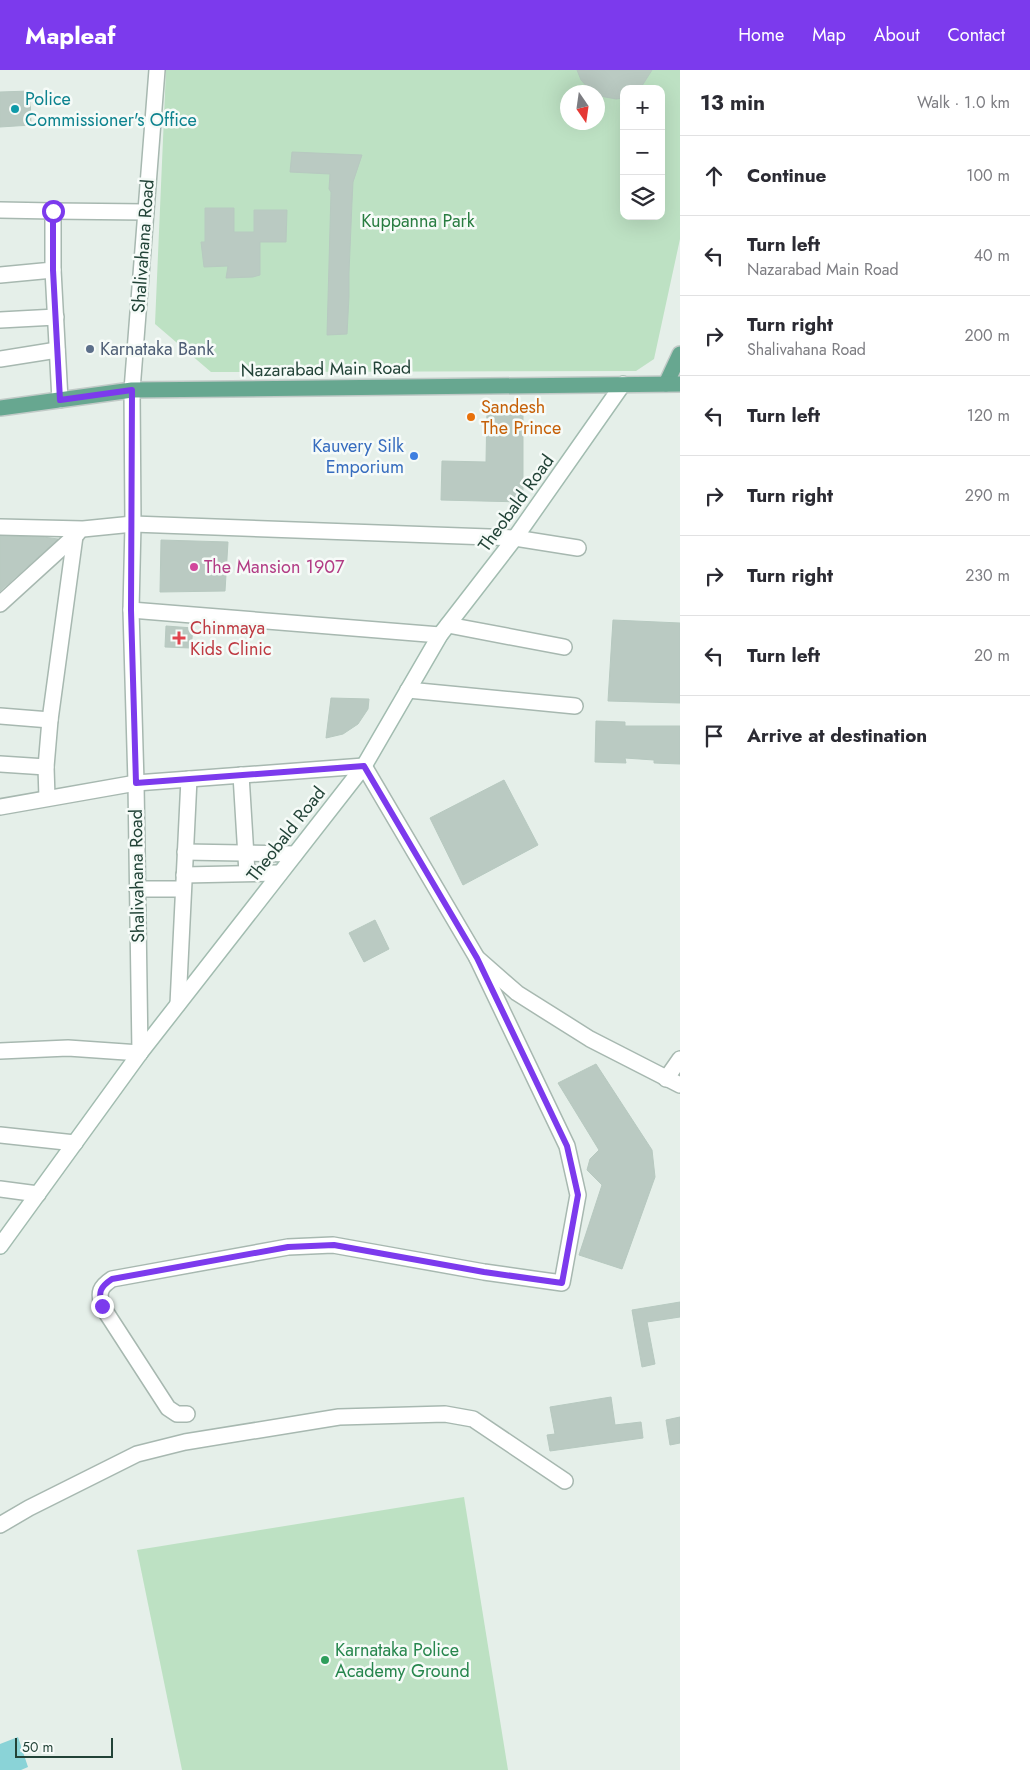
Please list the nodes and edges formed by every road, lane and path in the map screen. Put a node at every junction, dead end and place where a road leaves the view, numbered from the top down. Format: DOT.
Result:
graph roads {
  1 [pos="157,70"];
  2 [pos="0,210"];
  3 [pos="53,211"];
  4 [pos="146,212"];
  5 [pos="53,270"];
  6 [pos="0,275"];
  7 [pos="56,317"];
  8 [pos="0,320"];
  9 [pos="57,350"];
  10 [pos="680,354"];
  11 [pos="0,359"];
  12 [pos="623,384"];
  13 [pos="673,384"];
  14 [pos="132,390"];
  15 [pos="60,400"];
  16 [pos="0,408"];
  17 [pos="133,524"];
  18 [pos="0,527"];
  19 [pos="79,532"];
  20 [pos="515,538"];
  21 [pos="578,548"];
  22 [pos="0,604"];
  23 [pos="131,610"];
  24 [pos="444,630"];
  25 [pos="564,647"];
  26 [pos="408,690"];
  27 [pos="575,706"];
  28 [pos="0,716"];
  29 [pos="50,720"];
  30 [pos="0,764"];
  31 [pos="364,766"];
  32 [pos="46,767"];
  33 [pos="241,775"];
  34 [pos="189,779"];
  35 [pos="136,783"];
  36 [pos="47,798"];
  37 [pos="0,807"];
  38 [pos="185,852"];
  39 [pos="245,853"];
  40 [pos="295,854"];
  41 [pos="247,873"];
  42 [pos="280,873"];
  43 [pos="184,882"];
  44 [pos="138,889"];
  45 [pos="477,958"];
  46 [pos="178,1004"];
  47 [pos="0,1051"];
  48 [pos="140,1053"];
  49 [pos="680,1059"];
  50 [pos="673,1082"];
  51 [pos="0,1135"];
  52 [pos="75,1143"];
  53 [pos="0,1189"];
  54 [pos="38,1194"];
  55 [pos="0,1246"];
  56 [pos="187,1414"];
  57 [pos="566,1480"];
  58 [pos="0,1525"];
  1 -- 4 [label="street, Shalivahana Road"];
  2 -- 3 [label="street"];
  3 -- 4 [label="street"];
  3 -- 5 [label="street"];
  4 -- 14 [label="street, Shalivahana Road"];
  5 -- 6 [label="street"];
  5 -- 7 [label="street"];
  7 -- 8 [label="street"];
  7 -- 9 [label="street"];
  9 -- 11 [label="street"];
  9 -- 15 [label="street"];
  10 -- 13 [label="main road"];
  12 -- 13 [label="main road"];
  12 -- 14 [label="main road, Nazarabad Main Road"];
  12 -- 20 [label="street, Theobald Road"];
  14 -- 15 [label="main road, Nazarabad Main Road"];
  14 -- 17 [label="street, Shalivahana Road"];
  15 -- 16 [label="main road, Nazarabad Main Road"];
  17 -- 19 [label="street"];
  17 -- 20 [label="street"];
  17 -- 23 [label="street, Shalivahana Road"];
  18 -- 19 [label="street"];
  19 -- 22 [label="street"];
  19 -- 29 [label="street"];
  20 -- 21 [label="street"];
  20 -- 24 [label="street, Theobald Road"];
  23 -- 24 [label="street"];
  23 -- 35 [label="street, Shalivahana Road"];
  24 -- 25 [label="street"];
  24 -- 26 [label="street, Theobald Road"];
  26 -- 27 [label="street"];
  26 -- 31 [label="street, Theobald Road"];
  28 -- 29 [label="street"];
  29 -- 32 [label="street"];
  30 -- 32 [label="street"];
  31 -- 33 [label="street"];
  31 -- 40 [label="street, Theobald Road"];
  31 -- 45 [label="street"];
  32 -- 36 [label="street"];
  33 -- 34 [label="street"];
  33 -- 39 [label="street"];
  34 -- 35 [label="street"];
  34 -- 38 [label="street"];
  35 -- 36 [label="street"];
  35 -- 44 [label="street, Shalivahana Road"];
  36 -- 37 [label="street"];
  38 -- 39 [label="street"];
  38 -- 43 [label="street"];
  39 -- 40 [label="street"];
  39 -- 41 [label="street"];
  40 -- 42 [label="street, Theobald Road"];
  41 -- 42 [label="street"];
  41 -- 43 [label="street"];
  42 -- 46 [label="street, Theobald Road"];
  43 -- 44 [label="street"];
  43 -- 46 [label="street"];
  44 -- 48 [label="street, Shalivahana Road"];
  45 -- 50 [label="street"];
  45 -- 56 [label="street"];
  46 -- 48 [label="street, Theobald Road"];
  47 -- 48 [label="street"];
  48 -- 52 [label="street, Theobald Road"];
  49 -- 50 [label="street"];
  51 -- 52 [label="street"];
  52 -- 54 [label="street, Theobald Road"];
  53 -- 54 [label="street"];
  54 -- 55 [label="street, Theobald Road"];
  57 -- 58 [label="street"];
}
